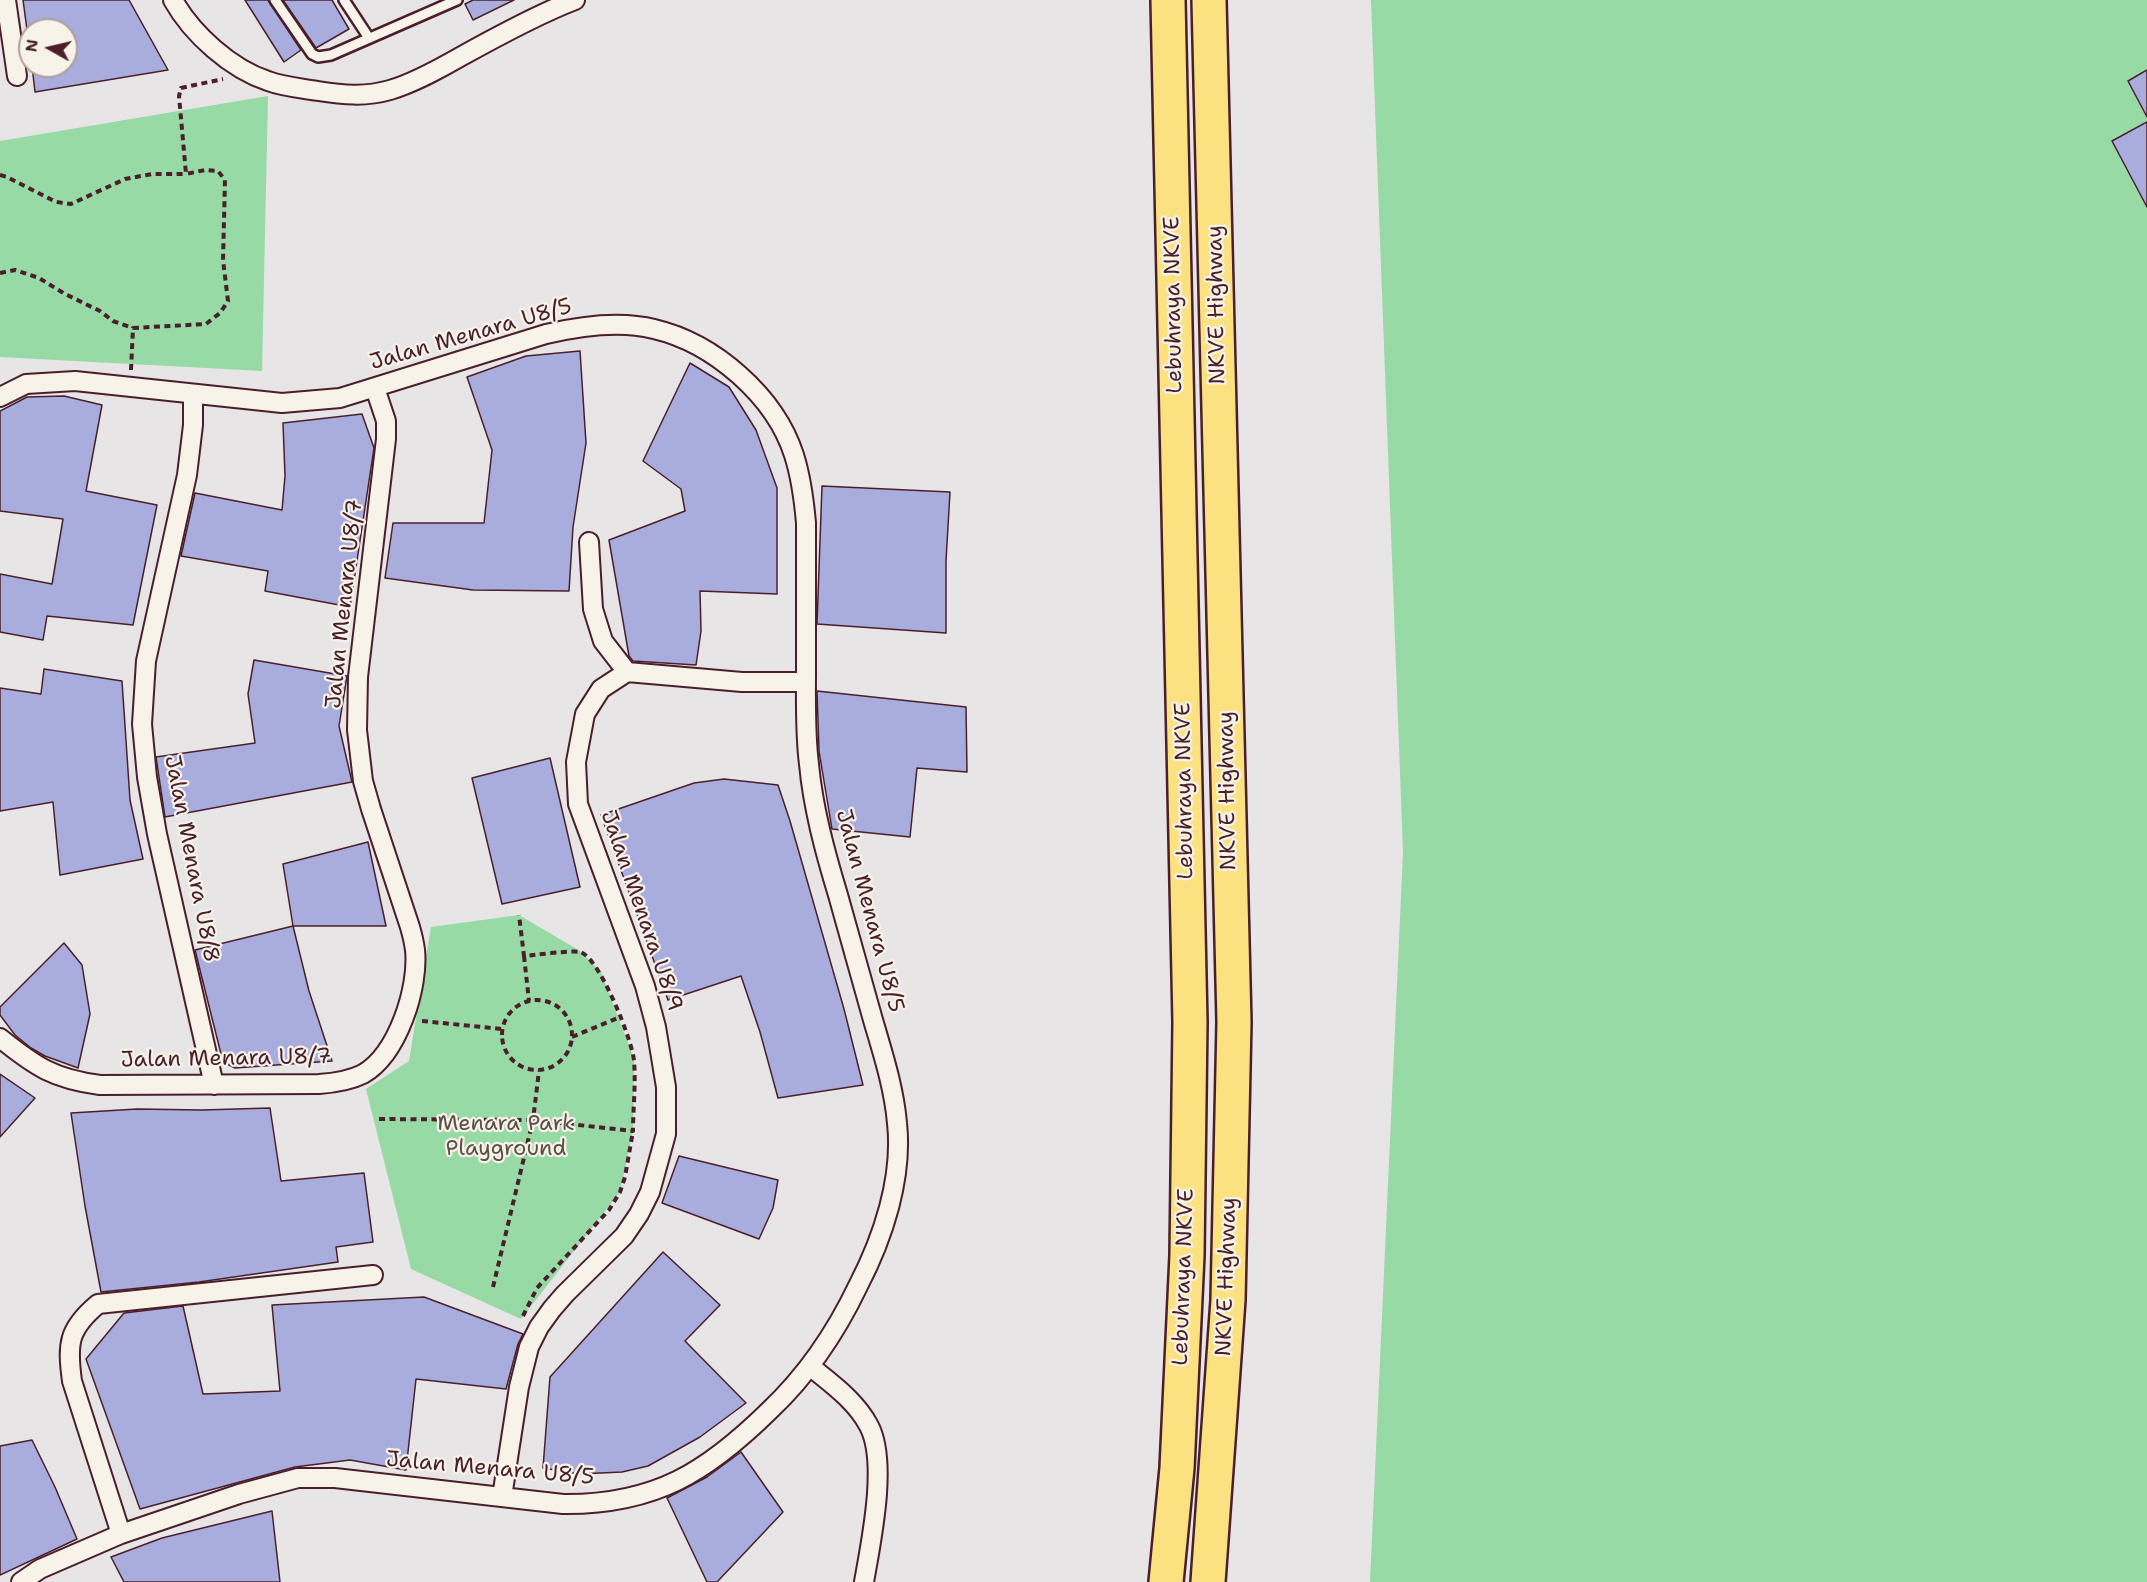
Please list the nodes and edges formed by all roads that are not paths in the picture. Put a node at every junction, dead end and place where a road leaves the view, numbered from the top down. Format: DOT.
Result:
graph roads {
  1 [pos="6,0"];
  2 [pos="172,0"];
  3 [pos="275,0"];
  4 [pos="344,0"];
  5 [pos="457,0"];
  6 [pos="575,0"];
  7 [pos="1168,0"];
  8 [pos="1209,0"];
  9 [pos="369,38"];
  10 [pos="17,76"];
  11 [pos="375,388"];
  12 [pos="194,393"];
  13 [pos="0,397"];
  14 [pos="589,542"];
  15 [pos="627,672"];
  16 [pos="807,682"];
  17 [pos="0,1038"];
  18 [pos="214,1085"];
  19 [pos="373,1275"];
  20 [pos="811,1366"];
  21 [pos="502,1497"];
  22 [pos="121,1534"];
  23 [pos="21,1582"];
  24 [pos="864,1582"];
  25 [pos="1166,1582"];
  26 [pos="1208,1582"];
  1 -- 10 [label="street"];
  2 -- 6 [label="street"];
  3 -- 9 [label="lane"];
  4 -- 9 [label="lane"];
  5 -- 9 [label="lane"];
  7 -- 25 [label="highway, Lebuhraya NKVE"];
  8 -- 26 [label="highway, NKVE Highway"];
  11 -- 12 [label="street, Jalan Menara U8/5"];
  11 -- 16 [label="street, Jalan Menara U8/5"];
  11 -- 18 [label="street, Jalan Menara U8/7"];
  12 -- 13 [label="street, Jalan Menara U8/5"];
  12 -- 18 [label="street, Jalan Menara U8/8"];
  14 -- 15 [label="street"];
  15 -- 16 [label="street"];
  15 -- 21 [label="street, Jalan Menara U8/9"];
  16 -- 20 [label="street, Jalan Menara U8/5"];
  17 -- 18 [label="street, Jalan Menara U8/7"];
  19 -- 22 [label="street"];
  20 -- 21 [label="street, Jalan Menara U8/5"];
  20 -- 24 [label="street"];
  21 -- 22 [label="street, Jalan Menara U8/5"];
  22 -- 23 [label="street, Jalan Menara U8/5"];
}
